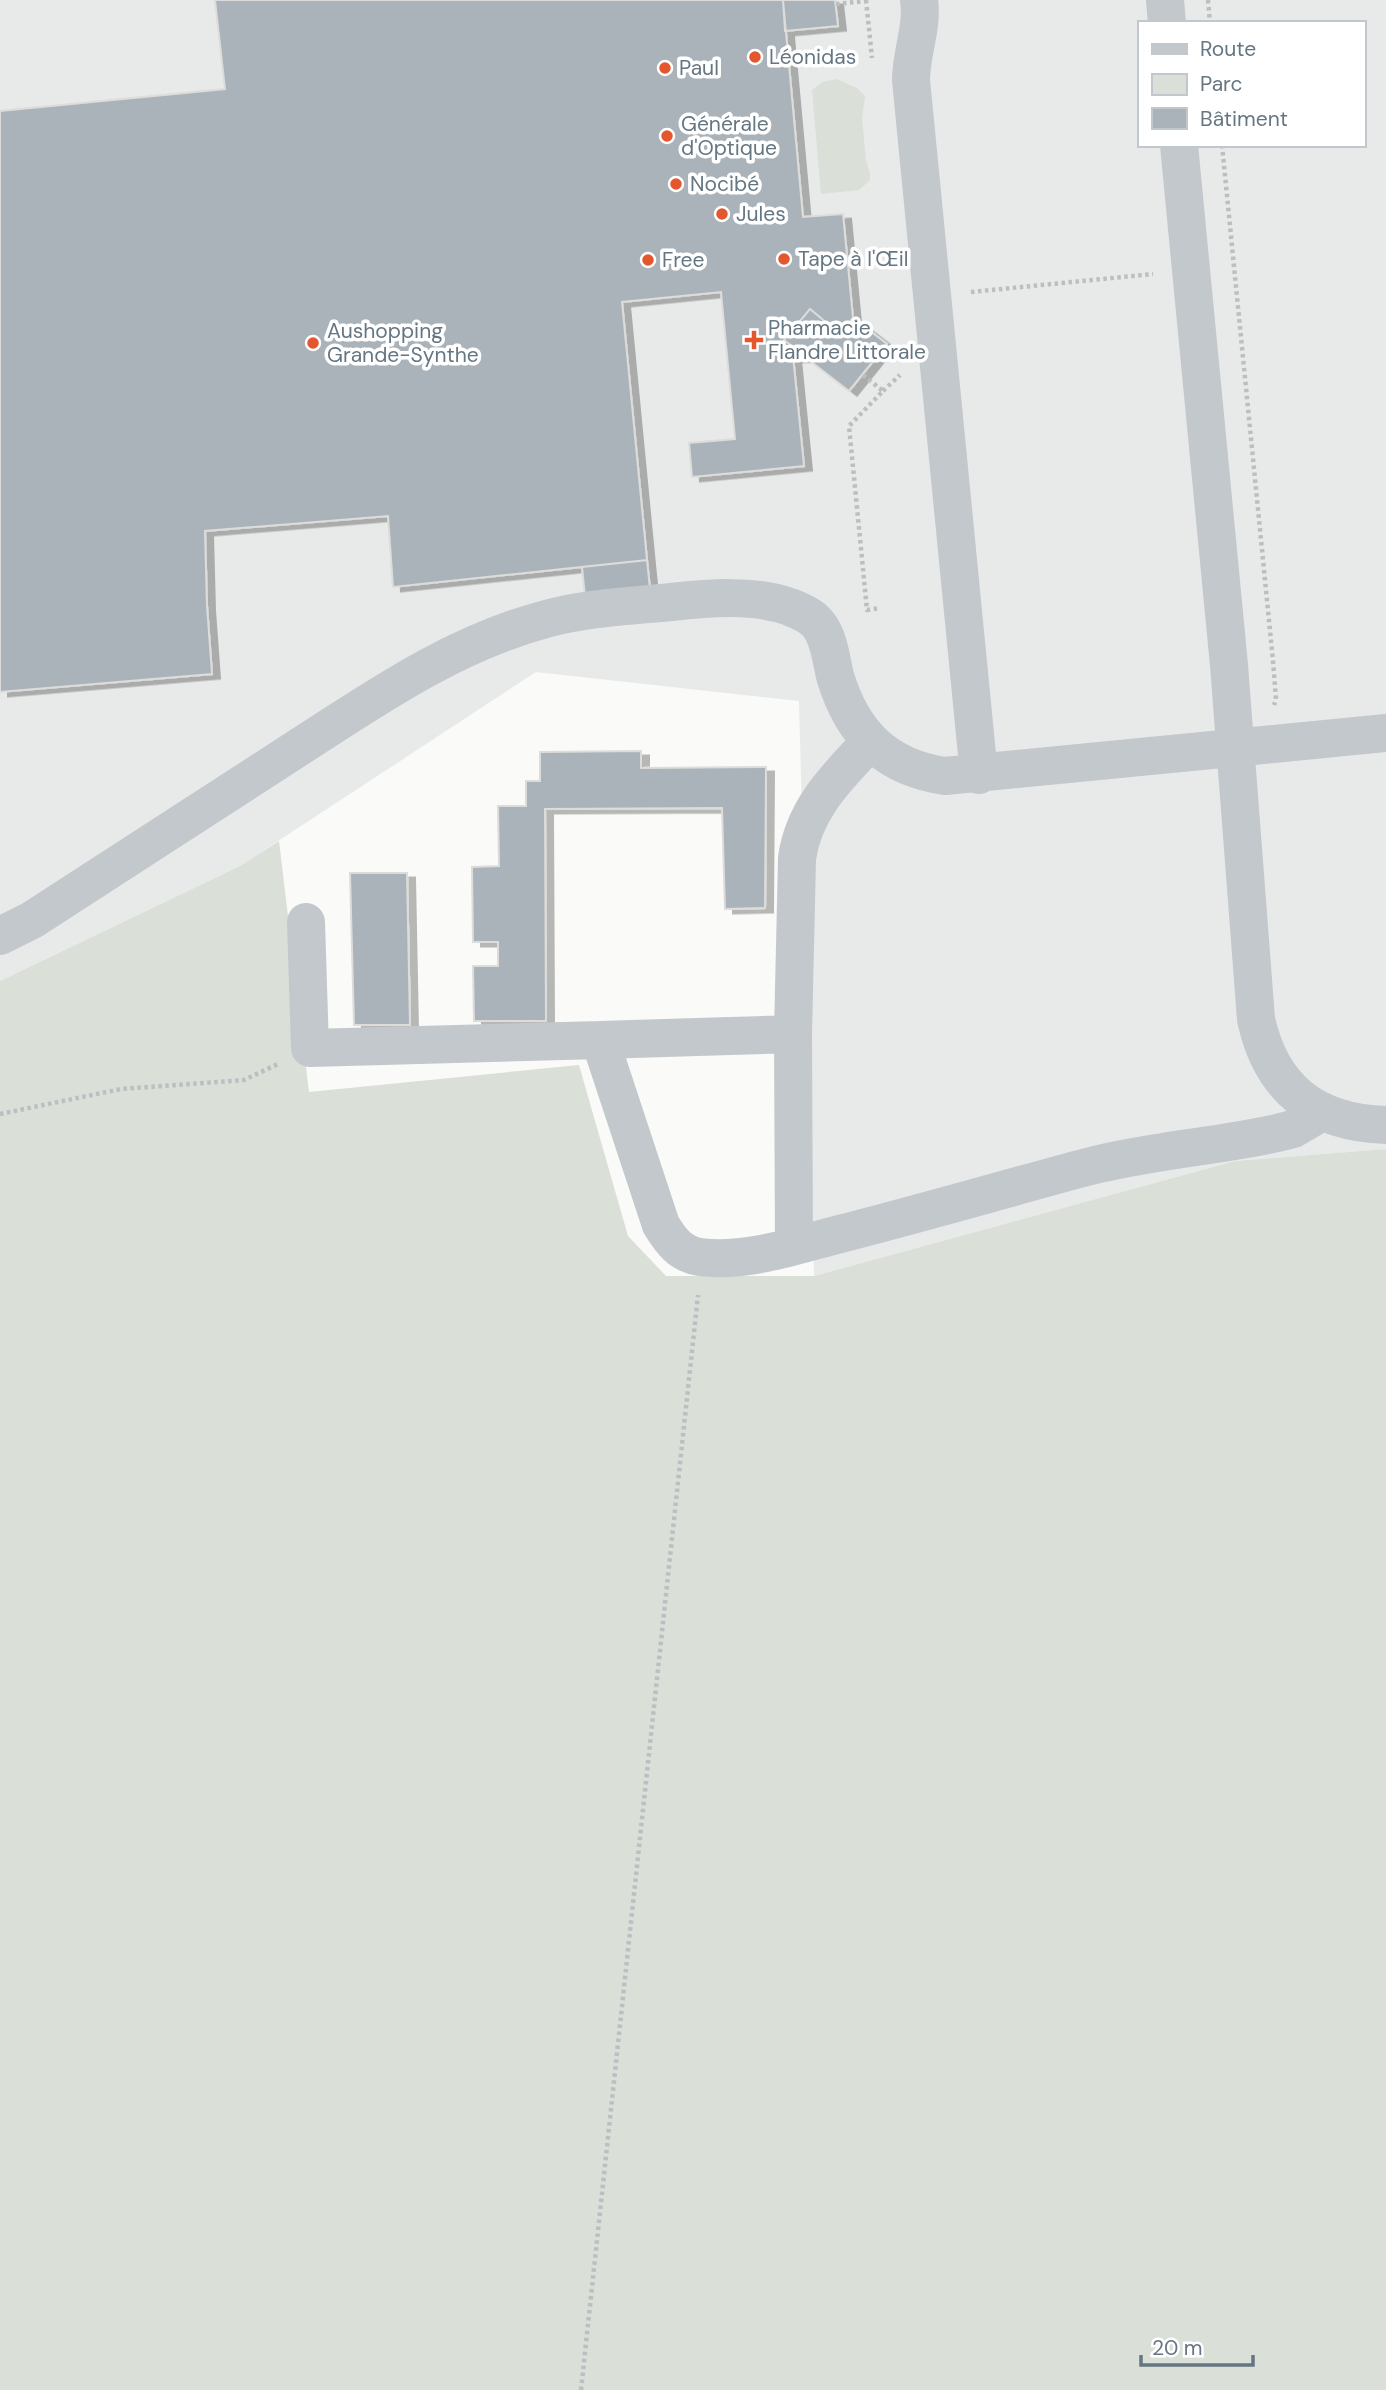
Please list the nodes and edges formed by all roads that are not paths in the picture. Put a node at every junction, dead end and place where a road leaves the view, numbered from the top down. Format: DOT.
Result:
graph roads {
  1 [pos="919,0"];
  2 [pos="1165,0"];
  3 [pos="1167,21"];
  4 [pos="1179,147"];
  5 [pos="1386,733"];
  6 [pos="871,741"];
  7 [pos="1250,748"];
  8 [pos="979,775"];
  9 [pos="306,922"];
  10 [pos="0,936"];
  11 [pos="793,1034"];
  12 [pos="600,1040"];
  13 [pos="1322,1112"];
  14 [pos="1386,1125"];
  15 [pos="794,1246"];
  1 -- 8 [label="street"];
  2 -- 3 [label="street"];
  4 -- 7 [label="street"];
  5 -- 7 [label="street"];
  6 -- 8 [label="street"];
  6 -- 10 [label="street"];
  6 -- 11 [label="street"];
  7 -- 8 [label="street"];
  7 -- 13 [label="street"];
  9 -- 12 [label="street"];
  11 -- 12 [label="street"];
  11 -- 15 [label="street"];
  12 -- 15 [label="street"];
  13 -- 14 [label="street"];
  13 -- 15 [label="street"];
}
